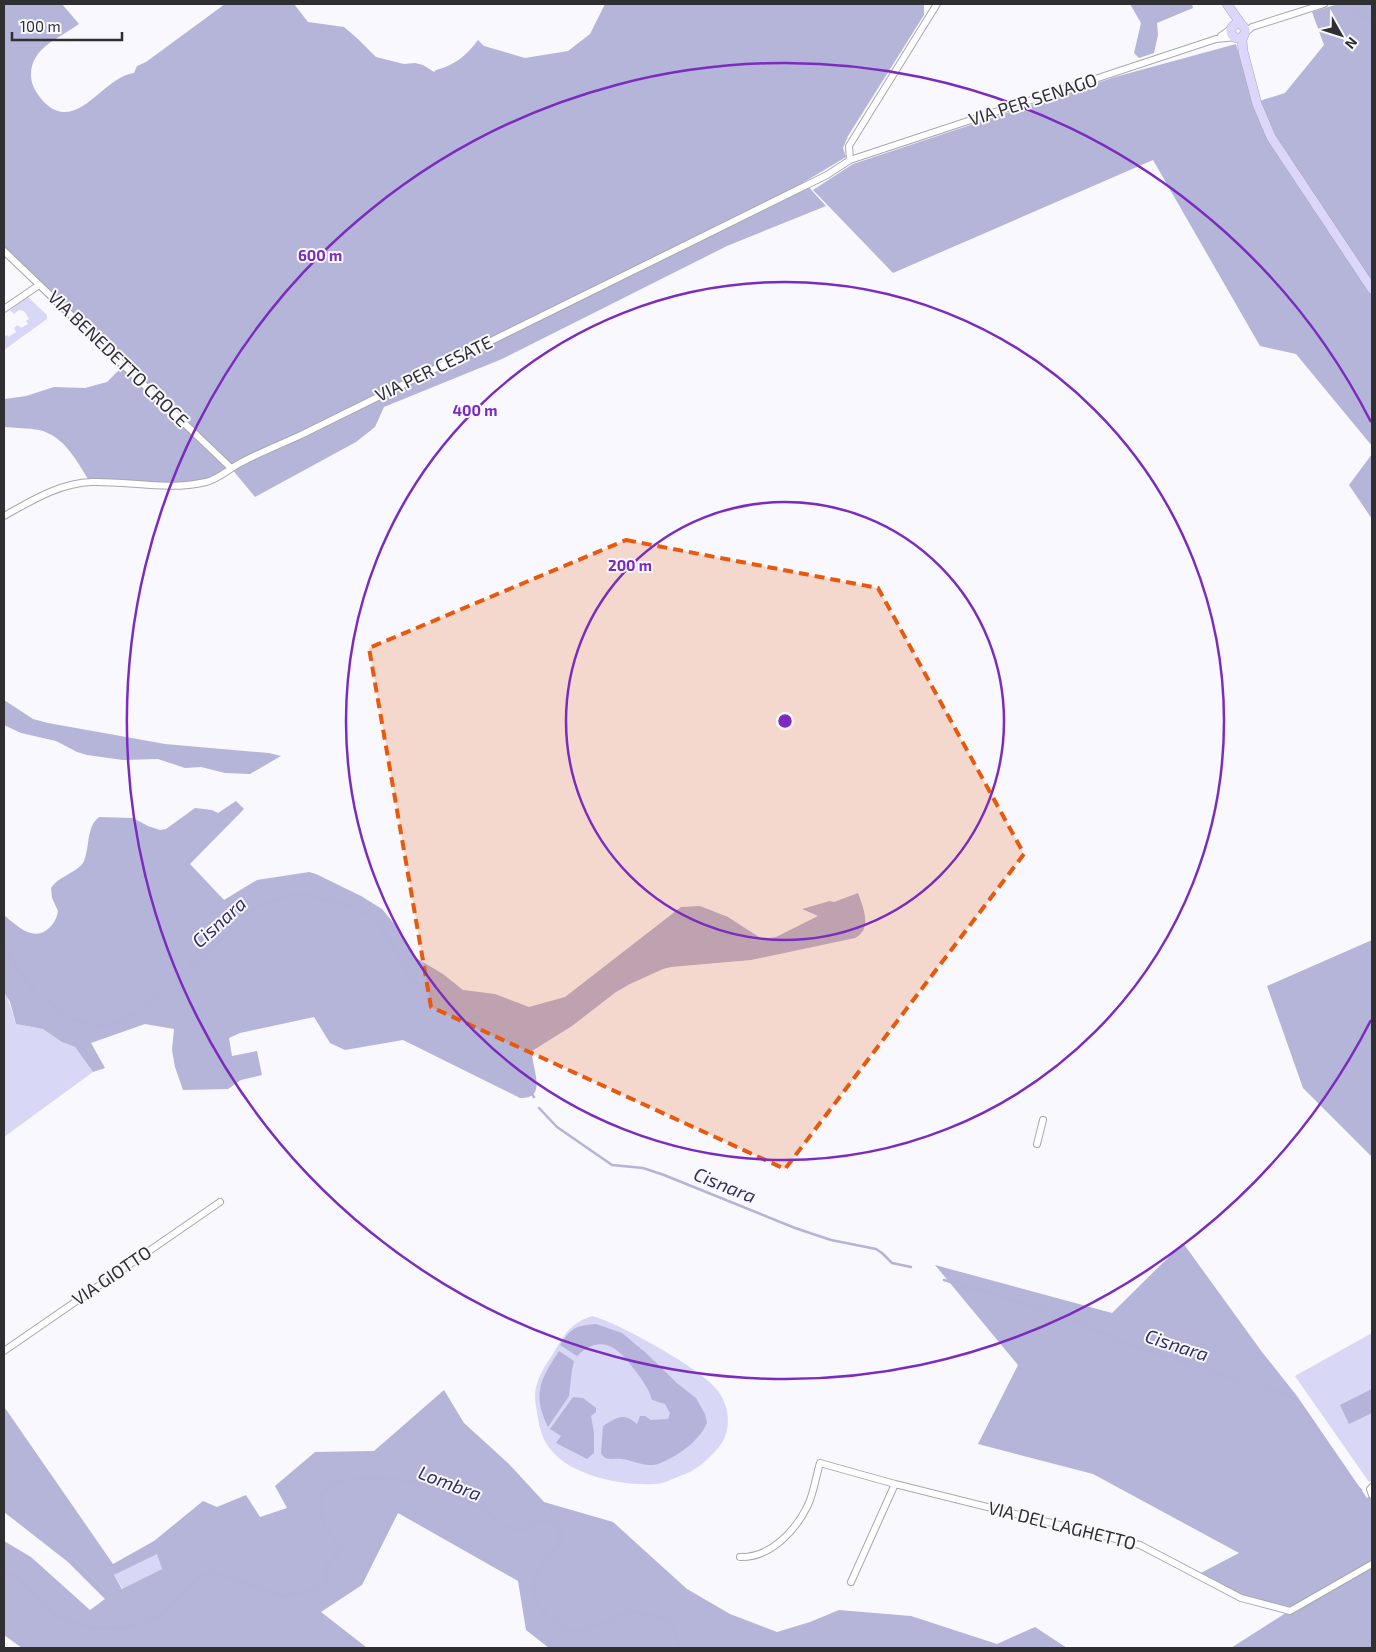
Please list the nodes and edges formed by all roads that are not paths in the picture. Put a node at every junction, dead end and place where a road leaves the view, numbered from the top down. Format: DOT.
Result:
graph roads {
  1 [pos="937,4"];
  2 [pos="1324,4"];
  3 [pos="1228,6"];
  4 [pos="1239,31"];
  5 [pos="850,160"];
  6 [pos="4,251"];
  7 [pos="39,285"];
  8 [pos="1372,289"];
  9 [pos="4,309"];
  10 [pos="231,468"];
  11 [pos="4,516"];
  12 [pos="1043,1120"];
  13 [pos="1036,1144"];
  14 [pos="220,1202"];
  15 [pos="4,1350"];
  16 [pos="896,1484"];
  17 [pos="740,1557"];
  18 [pos="1372,1564"];
  19 [pos="851,1582"];
  1 -- 5 [label="street"];
  2 -- 4 [label="street, VIA PER SENAGO"];
  3 -- 4 [label="street"];
  4 -- 5 [label="street, VIA PER SENAGO"];
  4 -- 8 [label="street"];
  5 -- 10 [label="street, VIA PER CESATE"];
  6 -- 7 [label="street, VIA BENEDETTO CROCE"];
  7 -- 9 [label="street"];
  7 -- 10 [label="street, VIA BENEDETTO CROCE"];
  10 -- 11 [label="street, VIA PER CESATE"];
  12 -- 13 [label="street"];
  14 -- 15 [label="street, VIA GIOTTO"];
  16 -- 17 [label="street, VIA DEL LAGHETTO"];
  16 -- 18 [label="street, VIA DEL LAGHETTO"];
  16 -- 19 [label="street"];
}
